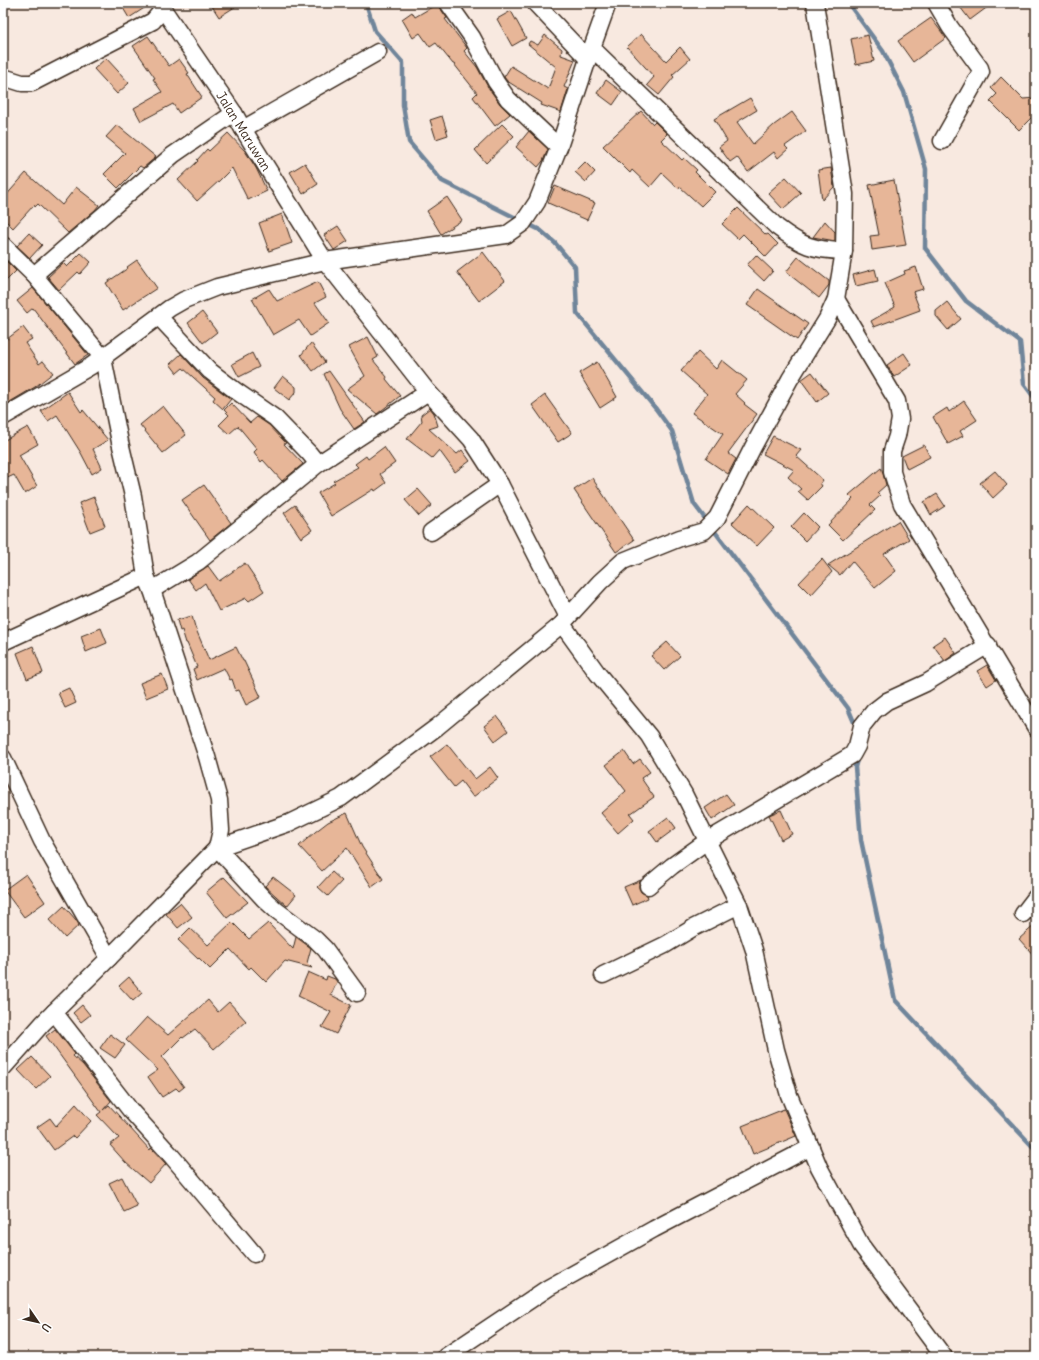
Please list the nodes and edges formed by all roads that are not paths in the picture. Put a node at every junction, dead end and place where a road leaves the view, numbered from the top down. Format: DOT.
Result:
graph roads {
  1 [pos="448,3"];
  2 [pos="535,3"];
  3 [pos="608,3"];
  4 [pos="815,3"];
  5 [pos="936,3"];
  6 [pos="163,6"];
  7 [pos="378,52"];
  8 [pos="590,54"];
  9 [pos="3,77"];
  10 [pos="234,113"];
  11 [pos="243,129"];
  12 [pos="942,141"];
  13 [pos="559,147"];
  14 [pos="3,245"];
  15 [pos="844,251"];
  16 [pos="325,261"];
  17 [pos="34,275"];
  18 [pos="836,299"];
  19 [pos="159,317"];
  20 [pos="103,358"];
  21 [pos="428,392"];
  22 [pos="3,417"];
  23 [pos="318,464"];
  24 [pos="500,484"];
  25 [pos="431,532"];
  26 [pos="149,583"];
  27 [pos="565,621"];
  28 [pos="3,642"];
  29 [pos="988,645"];
  30 [pos="1036,728"];
  31 [pos="3,758"];
  32 [pos="707,841"];
  33 [pos="217,848"];
  34 [pos="648,886"];
  35 [pos="1036,897"];
  36 [pos="739,905"];
  37 [pos="1023,914"];
  38 [pos="109,958"];
  39 [pos="603,975"];
  40 [pos="357,993"];
  41 [pos="54,1012"];
  42 [pos="3,1068"];
  43 [pos="811,1147"];
  44 [pos="254,1254"];
  45 [pos="445,1357"];
  46 [pos="944,1357"];
  1 -- 13 [label="street"];
  2 -- 8 [label="street"];
  3 -- 8 [label="street"];
  4 -- 15 [label="street"];
  5 -- 12 [label="street"];
  6 -- 9 [label="street"];
  6 -- 10 [label="street, Jalan Maruwan"];
  7 -- 11 [label="street"];
  8 -- 13 [label="street"];
  8 -- 15 [label="street"];
  10 -- 11 [label="street, Jalan Maruwan"];
  10 -- 17 [label="street"];
  11 -- 16 [label="street, Jalan Maruwan"];
  13 -- 16 [label="street"];
  14 -- 17 [label="street"];
  15 -- 18 [label="street"];
  16 -- 19 [label="street"];
  16 -- 21 [label="street, Jalan Maruwan"];
  17 -- 20 [label="street"];
  18 -- 27 [label="street"];
  18 -- 29 [label="street"];
  19 -- 20 [label="street"];
  19 -- 23 [label="street"];
  20 -- 22 [label="street"];
  20 -- 26 [label="street"];
  21 -- 23 [label="street"];
  21 -- 24 [label="street, Jalan Maruwan"];
  23 -- 26 [label="street"];
  24 -- 25 [label="street"];
  24 -- 27 [label="street, Jalan Maruwan"];
  26 -- 28 [label="street"];
  26 -- 33 [label="street"];
  27 -- 32 [label="street, Jalan Maruwan"];
  27 -- 33 [label="street"];
  29 -- 30 [label="street"];
  29 -- 32 [label="street"];
  31 -- 38 [label="street"];
  32 -- 34 [label="street"];
  32 -- 36 [label="street, Jalan Maruwan"];
  33 -- 38 [label="street"];
  33 -- 40 [label="street"];
  35 -- 37 [label="street"];
  36 -- 39 [label="street"];
  36 -- 43 [label="street, Jalan Maruwan"];
  38 -- 41 [label="street"];
  41 -- 42 [label="street"];
  41 -- 44 [label="street"];
  43 -- 45 [label="street"];
  43 -- 46 [label="street, Jalan Maruwan"];
}
